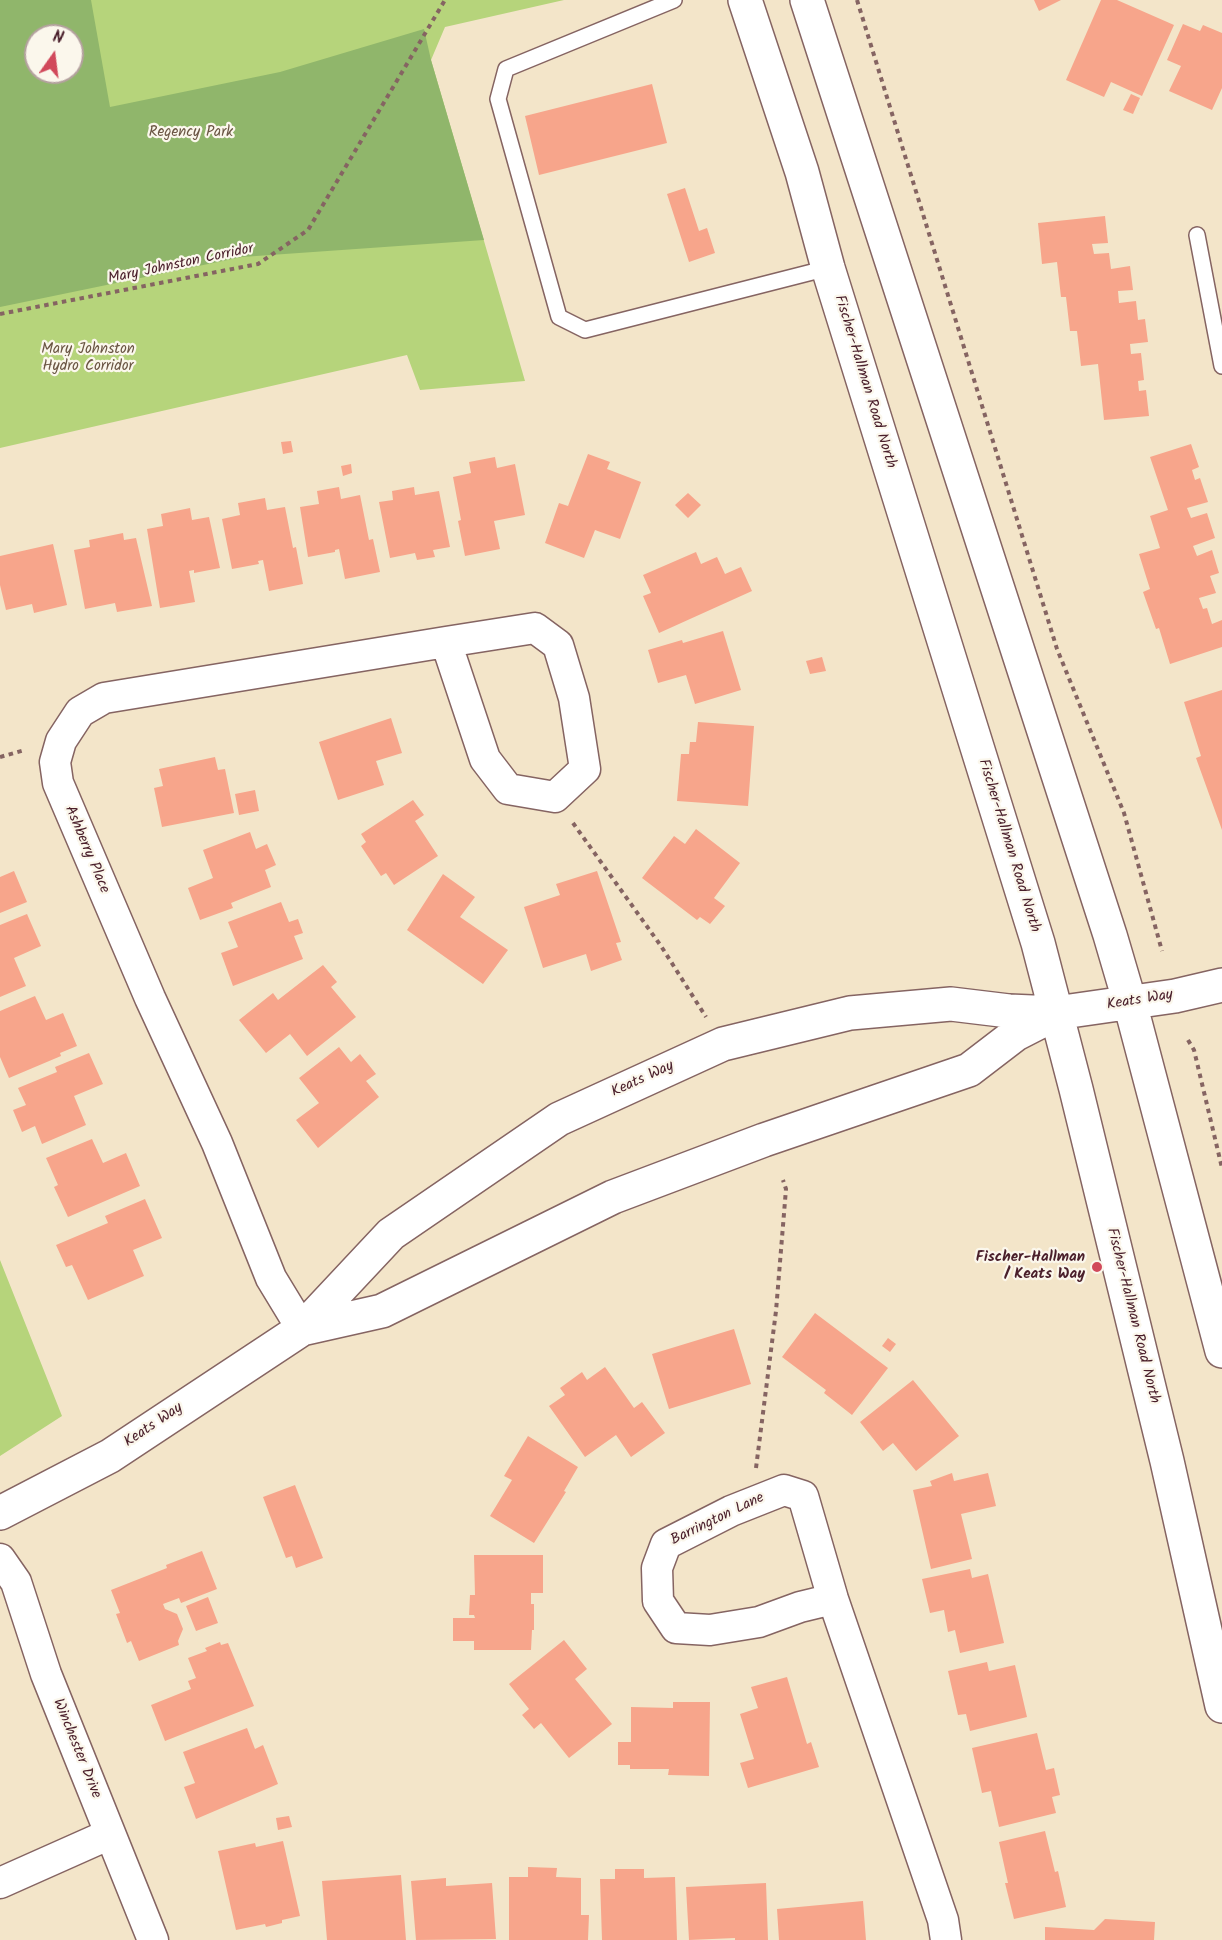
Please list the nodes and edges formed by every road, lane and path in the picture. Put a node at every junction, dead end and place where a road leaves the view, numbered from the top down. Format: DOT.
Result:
graph roads {
  1 [pos="445,0"];
  2 [pos="674,0"];
  3 [pos="745,0"];
  4 [pos="807,0"];
  5 [pos="857,0"];
  6 [pos="1197,236"];
  7 [pos="828,268"];
  8 [pos="0,314"];
  9 [pos="1222,366"];
  10 [pos="446,642"];
  11 [pos="555,797"];
  12 [pos="1162,951"];
  13 [pos="1222,985"];
  14 [pos="1130,1003"];
  15 [pos="1056,1013"];
  16 [pos="1188,1040"];
  17 [pos="723,1044"];
  18 [pos="1222,1168"];
  19 [pos="783,1180"];
  20 [pos="302,1329"];
  21 [pos="1222,1351"];
  22 [pos="751,1503"];
  23 [pos="0,1513"];
  24 [pos="0,1559"];
  25 [pos="832,1599"];
  26 [pos="1222,1706"];
  27 [pos="110,1834"];
  28 [pos="0,1883"];
  29 [pos="153,1940"];
  30 [pos="946,1940"];
  1 -- 8 [label="path, Mary Johnston Corridor"];
  2 -- 7 [label="lane"];
  3 -- 7 [label="main road, Fischer-Hallman Road North"];
  4 -- 14 [label="main road"];
  5 -- 12 [label="path"];
  6 -- 9 [label="lane"];
  7 -- 15 [label="main road, Fischer-Hallman Road North"];
  10 -- 11 [label="street"];
  10 -- 11 [label="street, Ashberry Place"];
  10 -- 20 [label="street, Ashberry Place"];
  11 -- 17 [label="path"];
  13 -- 14 [label="main road, Keats Way"];
  14 -- 15 [label="main road, Keats Way"];
  14 -- 21 [label="main road"];
  15 -- 17 [label="main road, Keats Way"];
  15 -- 20 [label="main road, Keats Way"];
  15 -- 26 [label="main road, Fischer-Hallman Road North"];
  16 -- 18 [label="path"];
  17 -- 20 [label="main road, Keats Way"];
  19 -- 22 [label="path"];
  20 -- 23 [label="main road, Keats Way"];
  22 -- 25 [label="street, Barrington Lane"];
  22 -- 25 [label="street, Barrington Lane"];
  24 -- 27 [label="street, Winchester Drive"];
  25 -- 30 [label="street, Barrington Lane"];
  27 -- 28 [label="street"];
  27 -- 29 [label="street, Winchester Drive"];
}
